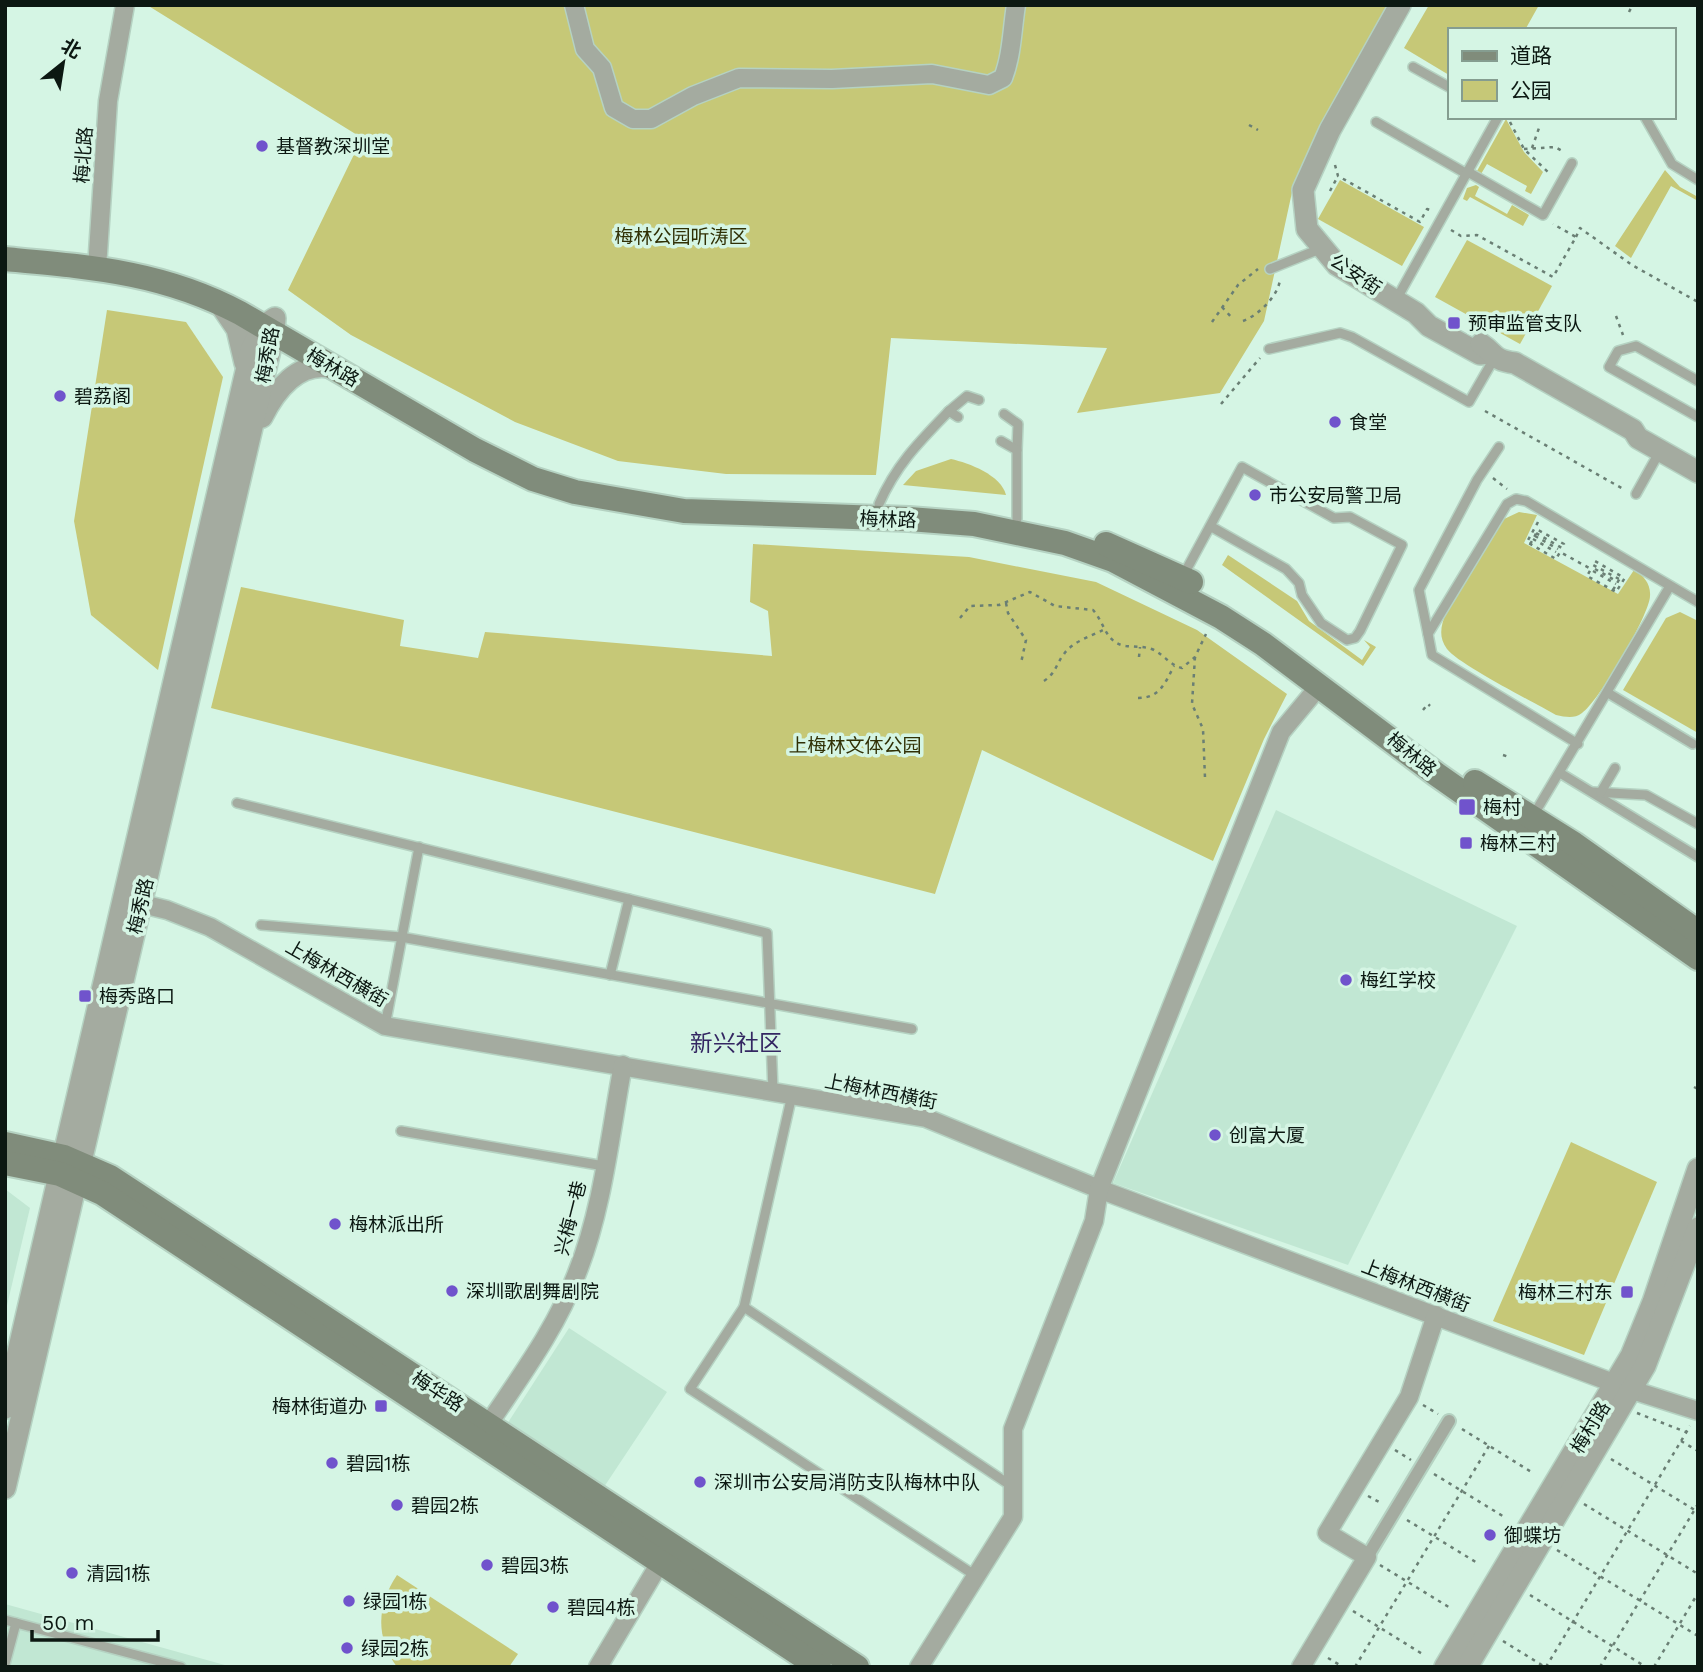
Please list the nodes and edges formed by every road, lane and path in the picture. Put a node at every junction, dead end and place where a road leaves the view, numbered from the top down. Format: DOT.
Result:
graph roads {
  1 [pos="125,5"];
  2 [pos="574,5"];
  3 [pos="1016,5"];
  4 [pos="1400,5"];
  5 [pos="1411,5"];
  6 [pos="1413,67"];
  7 [pos="1448,87"];
  8 [pos="1500,119"];
  9 [pos="1508,119"];
  10 [pos="1646,119"];
  11 [pos="1376,122"];
  12 [pos="1249,125"];
  13 [pos="1539,128"];
  14 [pos="1258,130"];
  15 [pos="1532,148"];
  16 [pos="1524,149"];
  17 [pos="1330,155"];
  18 [pos="1571,165"];
  19 [pos="1467,173"];
  20 [pos="1338,176"];
  21 [pos="1562,180"];
  22 [pos="1698,180"];
  23 [pos="1330,191"];
  24 [pos="1543,215"];
  25 [pos="1441,220"];
  26 [pos="1576,237"];
  27 [pos="5,243"];
  28 [pos="1320,248"];
  29 [pos="5,259"];
  30 [pos="98,260"];
  31 [pos="1284,263"];
  32 [pos="1270,269"];
  33 [pos="1653,270"];
  34 [pos="1650,275"];
  35 [pos="1396,300"];
  36 [pos="218,301"];
  37 [pos="1698,302"];
  38 [pos="1222,307"];
  39 [pos="1616,316"];
  40 [pos="1233,318"];
  41 [pos="1213,321"];
  42 [pos="1243,321"];
  43 [pos="271,326"];
  44 [pos="1627,348"];
  45 [pos="1269,349"];
  46 [pos="1495,357"];
  47 [pos="1259,359"];
  48 [pos="334,368"];
  49 [pos="246,372"];
  50 [pos="1698,381"];
  51 [pos="979,400"];
  52 [pos="1221,404"];
  53 [pos="949,411"];
  54 [pos="1485,411"];
  55 [pos="1004,414"];
  56 [pos="958,416"];
  57 [pos="1698,417"];
  58 [pos="1001,441"];
  59 [pos="1499,447"];
  60 [pos="1017,450"];
  61 [pos="1660,451"];
  62 [pos="1698,472"];
  63 [pos="241,475"];
  64 [pos="1499,483"];
  65 [pos="1504,486"];
  66 [pos="1625,490"];
  67 [pos="1636,494"];
  68 [pos="879,504"];
  69 [pos="1017,519"];
  70 [pos="1210,526"];
  71 [pos="1536,527"];
  72 [pos="1535,536"];
  73 [pos="1530,544"];
  74 [pos="1558,549"];
  75 [pos="1553,557"];
  76 [pos="1595,569"];
  77 [pos="1626,576"];
  78 [pos="1590,577"];
  79 [pos="1182,578"];
  80 [pos="1618,582"];
  81 [pos="1670,586"];
  82 [pos="1613,590"];
  83 [pos="1698,602"];
  84 [pos="1006,603"];
  85 [pos="961,618"];
  86 [pos="1209,628"];
  87 [pos="1103,630"];
  88 [pos="1428,634"];
  89 [pos="1140,647"];
  90 [pos="1139,657"];
  91 [pos="1195,657"];
  92 [pos="1021,663"];
  93 [pos="1174,666"];
  94 [pos="1044,681"];
  95 [pos="1320,685"];
  96 [pos="1608,693"];
  97 [pos="1138,698"];
  98 [pos="1430,706"];
  99 [pos="1423,710"];
  100 [pos="1578,744"];
  101 [pos="1693,744"];
  102 [pos="1615,768"];
  103 [pos="1560,773"];
  104 [pos="1205,778"];
  105 [pos="1591,792"];
  106 [pos="1601,792"];
  107 [pos="237,803"];
  108 [pos="1527,824"];
  109 [pos="1698,824"];
  110 [pos="419,847"];
  111 [pos="1698,857"];
  112 [pos="629,899"];
  113 [pos="132,901"];
  114 [pos="261,925"];
  115 [pos="401,937"];
  116 [pos="1694,940"];
  117 [pos="1698,973"];
  118 [pos="610,975"];
  119 [pos="770,1003"];
  120 [pos="385,1026"];
  121 [pos="912,1029"];
  122 [pos="623,1065"];
  123 [pos="773,1091"];
  124 [pos="792,1094"];
  125 [pos="401,1131"];
  126 [pos="5,1144"];
  127 [pos="5,1163"];
  128 [pos="604,1166"];
  129 [pos="70,1169"];
  130 [pos="1698,1169"];
  131 [pos="1099,1189"];
  132 [pos="1694,1202"];
  133 [pos="1698,1228"];
  134 [pos="744,1307"];
  135 [pos="1436,1315"];
  136 [pos="1624,1387"];
  137 [pos="1409,1397"];
  138 [pos="5,1408"];
  139 [pos="1695,1417"];
  140 [pos="1449,1421"];
  141 [pos="484,1432"];
  142 [pos="1681,1441"];
  143 [pos="1381,1442"];
  144 [pos="1489,1446"];
  145 [pos="1698,1451"];
  146 [pos="1609,1458"];
  147 [pos="1421,1466"];
  148 [pos="1533,1473"];
  149 [pos="1654,1485"];
  150 [pos="1013,1487"];
  151 [pos="1354,1487"];
  152 [pos="5,1488"];
  153 [pos="1462,1491"];
  154 [pos="1582,1503"];
  155 [pos="1698,1504"];
  156 [pos="1696,1511"];
  157 [pos="1394,1512"];
  158 [pos="1506,1518"];
  159 [pos="1627,1531"];
  160 [pos="1434,1536"];
  161 [pos="1555,1548"];
  162 [pos="1667,1555"];
  163 [pos="1367,1557"];
  164 [pos="661,1561"];
  165 [pos="1479,1564"];
  166 [pos="1698,1574"];
  167 [pos="976,1576"];
  168 [pos="1600,1576"];
  169 [pos="1407,1582"];
  170 [pos="1698,1593"];
  171 [pos="1528,1594"];
  172 [pos="1640,1601"];
  173 [pos="1340,1603"];
  174 [pos="1452,1609"];
  175 [pos="5,1620"];
  176 [pos="1573,1622"];
  177 [pos="16,1623"];
  178 [pos="1679,1625"];
  179 [pos="1379,1627"];
  180 [pos="1698,1636"];
  181 [pos="1501,1639"];
  182 [pos="1613,1646"];
  183 [pos="1424,1655"];
  184 [pos="5,1664"];
  185 [pos="181,1667"];
  186 [pos="598,1667"];
  187 [pos="819,1667"];
  188 [pos="856,1667"];
  189 [pos="919,1667"];
  190 [pos="1301,1667"];
  191 [pos="1355,1667"];
  192 [pos="1445,1667"];
  193 [pos="1467,1667"];
  194 [pos="1545,1667"];
  195 [pos="1600,1667"];
  196 [pos="1646,1667"];
  197 [pos="1654,1667"];
  1 -- 30 [label="street, 梅北路"];
  2 -- 3 [label="street"];
  4 -- 17 [label="street, 公安街"];
  5 -- 17 [label="street, 公安街"];
  6 -- 7 [label="lane"];
  8 -- 19 [label="lane"];
  9 -- 16 [label="path"];
  10 -- 22 [label="lane"];
  11 -- 19 [label="lane"];
  12 -- 14 [label="path"];
  13 -- 15 [label="path"];
  15 -- 16 [label="path"];
  15 -- 18 [label="path"];
  16 -- 21 [label="path"];
  17 -- 20 [label="path"];
  17 -- 28 [label="street, 公安街"];
  18 -- 21 [label="lane"];
  19 -- 24 [label="lane"];
  19 -- 25 [label="lane"];
  20 -- 23 [label="path"];
  20 -- 25 [label="path"];
  21 -- 24 [label="lane"];
  24 -- 26 [label="path"];
  25 -- 26 [label="path"];
  25 -- 35 [label="lane"];
  26 -- 34 [label="path"];
  27 -- 30 [label="main road, 梅林路"];
  28 -- 31 [label="lane"];
  28 -- 35 [label="street, 公安街"];
  29 -- 30 [label="main road, 梅林路"];
  30 -- 36 [label="main road, 梅林路"];
  30 -- 43 [label="main road, 梅林路"];
  31 -- 32 [label="lane"];
  31 -- 42 [label="path"];
  32 -- 38 [label="path"];
  33 -- 34 [label="path"];
  34 -- 37 [label="path"];
  35 -- 46 [label="street, 公安街"];
  36 -- 43 [label="main road, 梅林路"];
  36 -- 49 [label="street"];
  38 -- 40 [label="path"];
  38 -- 41 [label="path"];
  39 -- 44 [label="path"];
  43 -- 48 [label="main road, 梅林路"];
  43 -- 49 [label="street, 梅秀路"];
  43 -- 63 [label="street, 梅秀路"];
  43 -- 68 [label="main road, 梅林路"];
  44 -- 50 [label="lane"];
  44 -- 57 [label="lane"];
  45 -- 46 [label="lane"];
  46 -- 61 [label="street, 公安街"];
  47 -- 52 [label="path"];
  48 -- 63 [label="street"];
  48 -- 95 [label="main road, 梅林路"];
  49 -- 113 [label="street, 梅秀路"];
  51 -- 53 [label="lane"];
  53 -- 56 [label="lane"];
  53 -- 68 [label="lane"];
  54 -- 66 [label="path"];
  55 -- 60 [label="lane"];
  58 -- 60 [label="lane"];
  59 -- 88 [label="lane"];
  60 -- 69 [label="lane"];
  61 -- 62 [label="street, 公安街"];
  61 -- 67 [label="lane"];
  63 -- 113 [label="street, 梅秀路"];
  64 -- 65 [label="path"];
  68 -- 69 [label="main road, 梅林路"];
  69 -- 79 [label="main road, 梅林路"];
  70 -- 70 [label="lane"];
  70 -- 79 [label="lane"];
  71 -- 73 [label="path"];
  72 -- 73 [label="path"];
  72 -- 74 [label="path"];
  72 -- 74 [label="path"];
  73 -- 75 [label="path"];
  74 -- 75 [label="path"];
  75 -- 78 [label="path"];
  76 -- 78 [label="path"];
  76 -- 80 [label="path"];
  76 -- 80 [label="path"];
  77 -- 82 [label="path"];
  78 -- 82 [label="path"];
  79 -- 108 [label="main road, 梅林路"];
  80 -- 82 [label="path"];
  81 -- 83 [label="lane"];
  81 -- 88 [label="lane"];
  81 -- 96 [label="lane"];
  84 -- 85 [label="path"];
  84 -- 87 [label="path"];
  84 -- 92 [label="path"];
  86 -- 91 [label="path"];
  87 -- 89 [label="path"];
  87 -- 94 [label="path"];
  88 -- 100 [label="lane"];
  89 -- 90 [label="path"];
  89 -- 93 [label="path"];
  91 -- 93 [label="path"];
  91 -- 104 [label="path"];
  93 -- 97 [label="path"];
  95 -- 108 [label="main road, 梅林路"];
  95 -- 131 [label="street"];
  96 -- 100 [label="lane"];
  96 -- 101 [label="lane"];
  98 -- 99 [label="path"];
  100 -- 103 [label="lane"];
  102 -- 106 [label="lane"];
  103 -- 105 [label="lane"];
  103 -- 108 [label="lane"];
  105 -- 106 [label="lane"];
  105 -- 111 [label="lane"];
  106 -- 109 [label="lane"];
  107 -- 110 [label="lane"];
  108 -- 116 [label="main road, 梅林路"];
  110 -- 112 [label="lane"];
  110 -- 115 [label="lane"];
  112 -- 118 [label="lane"];
  112 -- 119 [label="lane"];
  113 -- 120 [label="street, 上梅林西横街"];
  113 -- 129 [label="street, 梅秀路"];
  114 -- 115 [label="lane"];
  115 -- 118 [label="lane"];
  115 -- 120 [label="lane"];
  116 -- 117 [label="main road"];
  118 -- 119 [label="lane"];
  119 -- 121 [label="lane"];
  119 -- 123 [label="lane"];
  120 -- 122 [label="street, 上梅林西横街"];
  122 -- 123 [label="street, 上梅林西横街"];
  122 -- 128 [label="street, 兴梅一巷"];
  123 -- 124 [label="street, 上梅林西横街"];
  124 -- 131 [label="street, 上梅林西横街"];
  124 -- 134 [label="lane"];
  125 -- 128 [label="lane"];
  126 -- 129 [label="main road, 梅华路"];
  127 -- 129 [label="main road, 梅华路"];
  128 -- 141 [label="street, 兴梅一巷"];
  129 -- 138 [label="street, 梅秀路"];
  129 -- 141 [label="main road, 梅华路"];
  129 -- 152 [label="street, 梅秀路"];
  130 -- 132 [label="street, 梅村路"];
  131 -- 135 [label="street, 上梅林西横街"];
  131 -- 150 [label="street"];
  132 -- 136 [label="street, 梅村路"];
  133 -- 136 [label="street, 梅村路"];
  134 -- 150 [label="lane"];
  134 -- 167 [label="lane"];
  135 -- 136 [label="street, 上梅林西横街"];
  135 -- 137 [label="street"];
  136 -- 139 [label="street, 上梅林西横街"];
  136 -- 192 [label="street, 梅村路"];
  136 -- 193 [label="street, 梅村路"];
  137 -- 140 [label="path"];
  137 -- 143 [label="street"];
  139 -- 142 [label="path"];
  140 -- 144 [label="path"];
  140 -- 147 [label="street"];
  141 -- 164 [label="main road, 梅华路"];
  141 -- 188 [label="main road, 梅华路"];
  142 -- 145 [label="path"];
  142 -- 149 [label="path"];
  143 -- 147 [label="path"];
  143 -- 151 [label="street"];
  144 -- 148 [label="path"];
  144 -- 153 [label="path"];
  146 -- 149 [label="path"];
  147 -- 153 [label="path"];
  147 -- 157 [label="street"];
  149 -- 156 [label="path"];
  149 -- 159 [label="path"];
  150 -- 167 [label="street"];
  151 -- 157 [label="path"];
  151 -- 163 [label="street"];
  153 -- 158 [label="path"];
  153 -- 160 [label="path"];
  154 -- 159 [label="path"];
  155 -- 156 [label="path"];
  156 -- 162 [label="path"];
  157 -- 160 [label="path"];
  157 -- 163 [label="street"];
  159 -- 162 [label="path"];
  159 -- 168 [label="path"];
  160 -- 165 [label="path"];
  160 -- 169 [label="path"];
  161 -- 168 [label="path"];
  162 -- 166 [label="path"];
  162 -- 172 [label="path"];
  163 -- 169 [label="path"];
  163 -- 173 [label="street"];
  164 -- 186 [label="street"];
  164 -- 187 [label="main road, 梅华路"];
  167 -- 189 [label="street"];
  168 -- 172 [label="path"];
  168 -- 176 [label="path"];
  169 -- 174 [label="path"];
  169 -- 179 [label="path"];
  170 -- 178 [label="path"];
  171 -- 176 [label="path"];
  172 -- 178 [label="path"];
  172 -- 182 [label="path"];
  173 -- 179 [label="path"];
  173 -- 190 [label="street"];
  175 -- 177 [label="lane"];
  176 -- 182 [label="path"];
  176 -- 194 [label="path"];
  177 -- 184 [label="lane"];
  177 -- 185 [label="lane"];
  178 -- 180 [label="path"];
  178 -- 197 [label="path"];
  179 -- 183 [label="path"];
  179 -- 191 [label="path"];
  181 -- 194 [label="path"];
  182 -- 195 [label="path"];
  182 -- 196 [label="path"];
}
